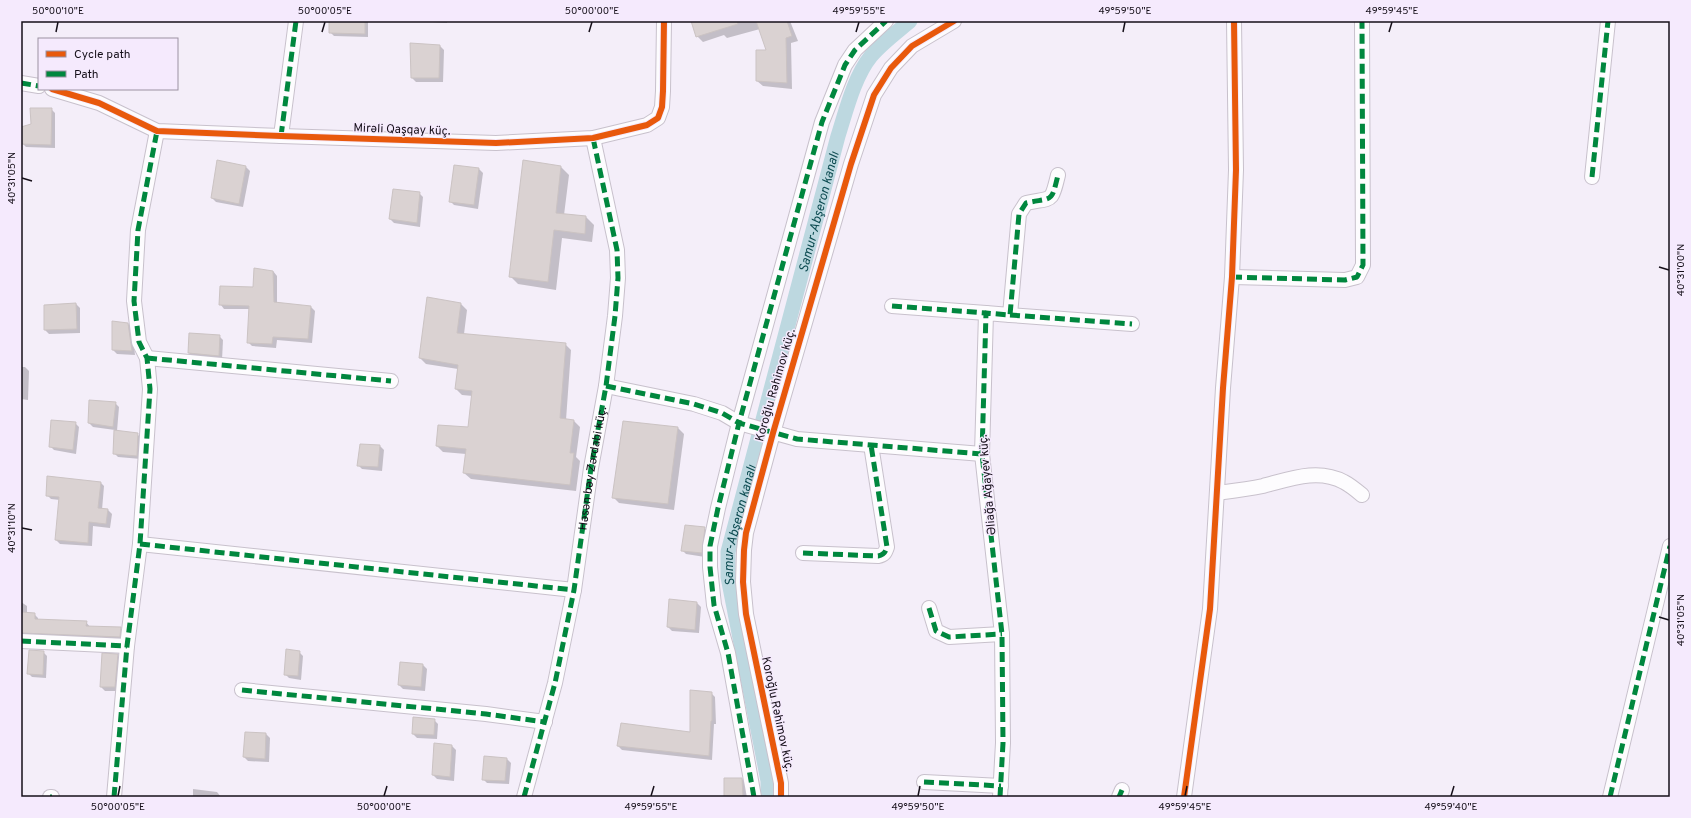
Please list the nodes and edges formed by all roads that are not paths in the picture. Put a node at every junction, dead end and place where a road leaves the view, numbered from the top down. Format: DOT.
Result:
graph roads {
  1 [pos="296,21"];
  2 [pos="664,21"];
  3 [pos="886,21"];
  4 [pos="954,21"];
  5 [pos="1234,21"];
  6 [pos="1362,21"];
  7 [pos="1608,21"];
  8 [pos="21,83"];
  9 [pos="38,86"];
  10 [pos="55,90"];
  11 [pos="157,131"];
  12 [pos="281,136"];
  13 [pos="593,138"];
  14 [pos="1058,175"];
  15 [pos="1592,177"];
  16 [pos="1232,277"];
  17 [pos="892,306"];
  18 [pos="986,313"];
  19 [pos="1010,315"];
  20 [pos="1132,324"];
  21 [pos="147,358"];
  22 [pos="392,381"];
  23 [pos="606,386"];
  24 [pos="739,423"];
  25 [pos="773,433"];
  26 [pos="871,445"];
  27 [pos="982,454"];
  28 [pos="1217,493"];
  29 [pos="1362,494"];
  30 [pos="140,544"];
  31 [pos="1670,546"];
  32 [pos="803,553"];
  33 [pos="574,590"];
  34 [pos="929,608"];
  35 [pos="1002,634"];
  36 [pos="21,642"];
  37 [pos="127,646"];
  38 [pos="242,690"];
  39 [pos="545,722"];
  40 [pos="924,782"];
  41 [pos="1000,792"];
  42 [pos="114,797"];
  43 [pos="524,797"];
  44 [pos="754,797"];
  45 [pos="781,797"];
  46 [pos="1184,797"];
  47 [pos="1610,797"];
  1 -- 12 [label="street"];
  2 -- 13 [label="street, Mirəli Qaşqay küç."];
  3 -- 24 [label="street, Koroğlu Rəhimov küç."];
  4 -- 25 [label="street, Koroğlu Rəhimov küç."];
  5 -- 16 [label="street"];
  6 -- 16 [label="street"];
  7 -- 15 [label="street"];
  8 -- 9 [label="street"];
  10 -- 11 [label="street, Mirəli Qaşqay küç."];
  11 -- 12 [label="street, Mirəli Qaşqay küç."];
  11 -- 21 [label="street"];
  12 -- 13 [label="street, Mirəli Qaşqay küç."];
  13 -- 23 [label="street, Həsən bəy Zərdabi küç."];
  14 -- 19 [label="street"];
  16 -- 28 [label="street"];
  17 -- 18 [label="street"];
  18 -- 19 [label="street"];
  18 -- 27 [label="street, Əliağa Ağayev küç."];
  19 -- 20 [label="street"];
  21 -- 22 [label="street"];
  21 -- 30 [label="street"];
  23 -- 24 [label="street"];
  23 -- 33 [label="street, Həsən bəy Zərdabi küç."];
  24 -- 25 [label="street"];
  24 -- 44 [label="street, Koroğlu Rəhimov küç."];
  25 -- 26 [label="street"];
  25 -- 45 [label="street, Koroğlu Rəhimov küç."];
  26 -- 27 [label="street"];
  26 -- 32 [label="street"];
  27 -- 35 [label="street, Əliağa Ağayev küç."];
  28 -- 29 [label="street"];
  28 -- 46 [label="street"];
  30 -- 33 [label="street"];
  30 -- 37 [label="street"];
  31 -- 47 [label="street"];
  33 -- 39 [label="street, Həsən bəy Zərdabi küç."];
  34 -- 35 [label="street"];
  35 -- 41 [label="street, Əliağa Ağayev küç."];
  36 -- 37 [label="street"];
  37 -- 42 [label="street"];
  38 -- 39 [label="street"];
  39 -- 43 [label="street, Həsən bəy Zərdabi küç."];
  40 -- 41 [label="street"];
}
